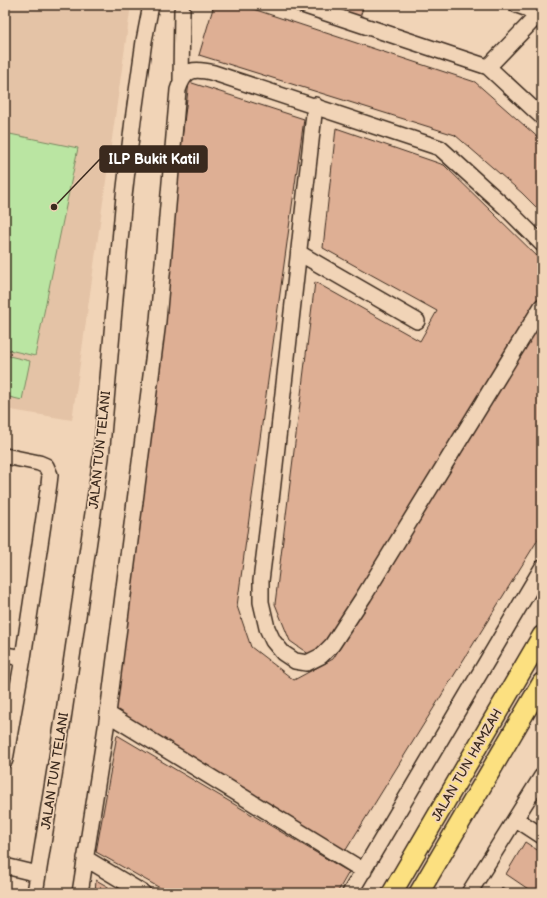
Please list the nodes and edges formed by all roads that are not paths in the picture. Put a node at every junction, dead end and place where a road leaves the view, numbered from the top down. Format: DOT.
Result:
graph roads {
  1 [pos="151,5"];
  2 [pos="302,5"];
  3 [pos="182,10"];
  4 [pos="530,11"];
  5 [pos="488,67"];
  6 [pos="181,80"];
  7 [pos="315,106"];
  8 [pos="542,117"];
  9 [pos="542,244"];
  10 [pos="299,253"];
  11 [pos="542,306"];
  12 [pos="417,321"];
  13 [pos="5,456"];
  14 [pos="542,568"];
  15 [pos="542,636"];
  16 [pos="5,655"];
  17 [pos="24,658"];
  18 [pos="542,683"];
  19 [pos="108,714"];
  20 [pos="5,760"];
  21 [pos="542,776"];
  22 [pos="516,819"];
  23 [pos="542,836"];
  24 [pos="85,858"];
  25 [pos="5,866"];
  26 [pos="364,871"];
  27 [pos="38,874"];
  28 [pos="424,888"];
  29 [pos="34,893"];
  30 [pos="80,893"];
  31 [pos="143,893"];
  32 [pos="350,893"];
  33 [pos="392,893"];
  34 [pos="469,893"];
  1 -- 27 [label="street, JALAN TUN TELANI"];
  2 -- 5 [label="street"];
  3 -- 6 [label="street"];
  4 -- 5 [label="street"];
  5 -- 8 [label="street"];
  6 -- 7 [label="street"];
  6 -- 19 [label="street"];
  7 -- 9 [label="street"];
  7 -- 10 [label="street"];
  10 -- 11 [label="street"];
  10 -- 12 [label="street"];
  13 -- 17 [label="street"];
  14 -- 26 [label="street"];
  15 -- 33 [label="main road, JALAN TUN HAMZAH"];
  16 -- 17 [label="street"];
  17 -- 20 [label="street"];
  18 -- 28 [label="main road, JALAN TUN HAMZAH"];
  19 -- 24 [label="street"];
  19 -- 26 [label="street"];
  21 -- 22 [label="street"];
  22 -- 23 [label="street"];
  22 -- 34 [label="street"];
  24 -- 30 [label="street"];
  24 -- 31 [label="street"];
  25 -- 27 [label="street"];
  26 -- 32 [label="street"];
  27 -- 29 [label="street, JALAN TUN TELANI"];
}
